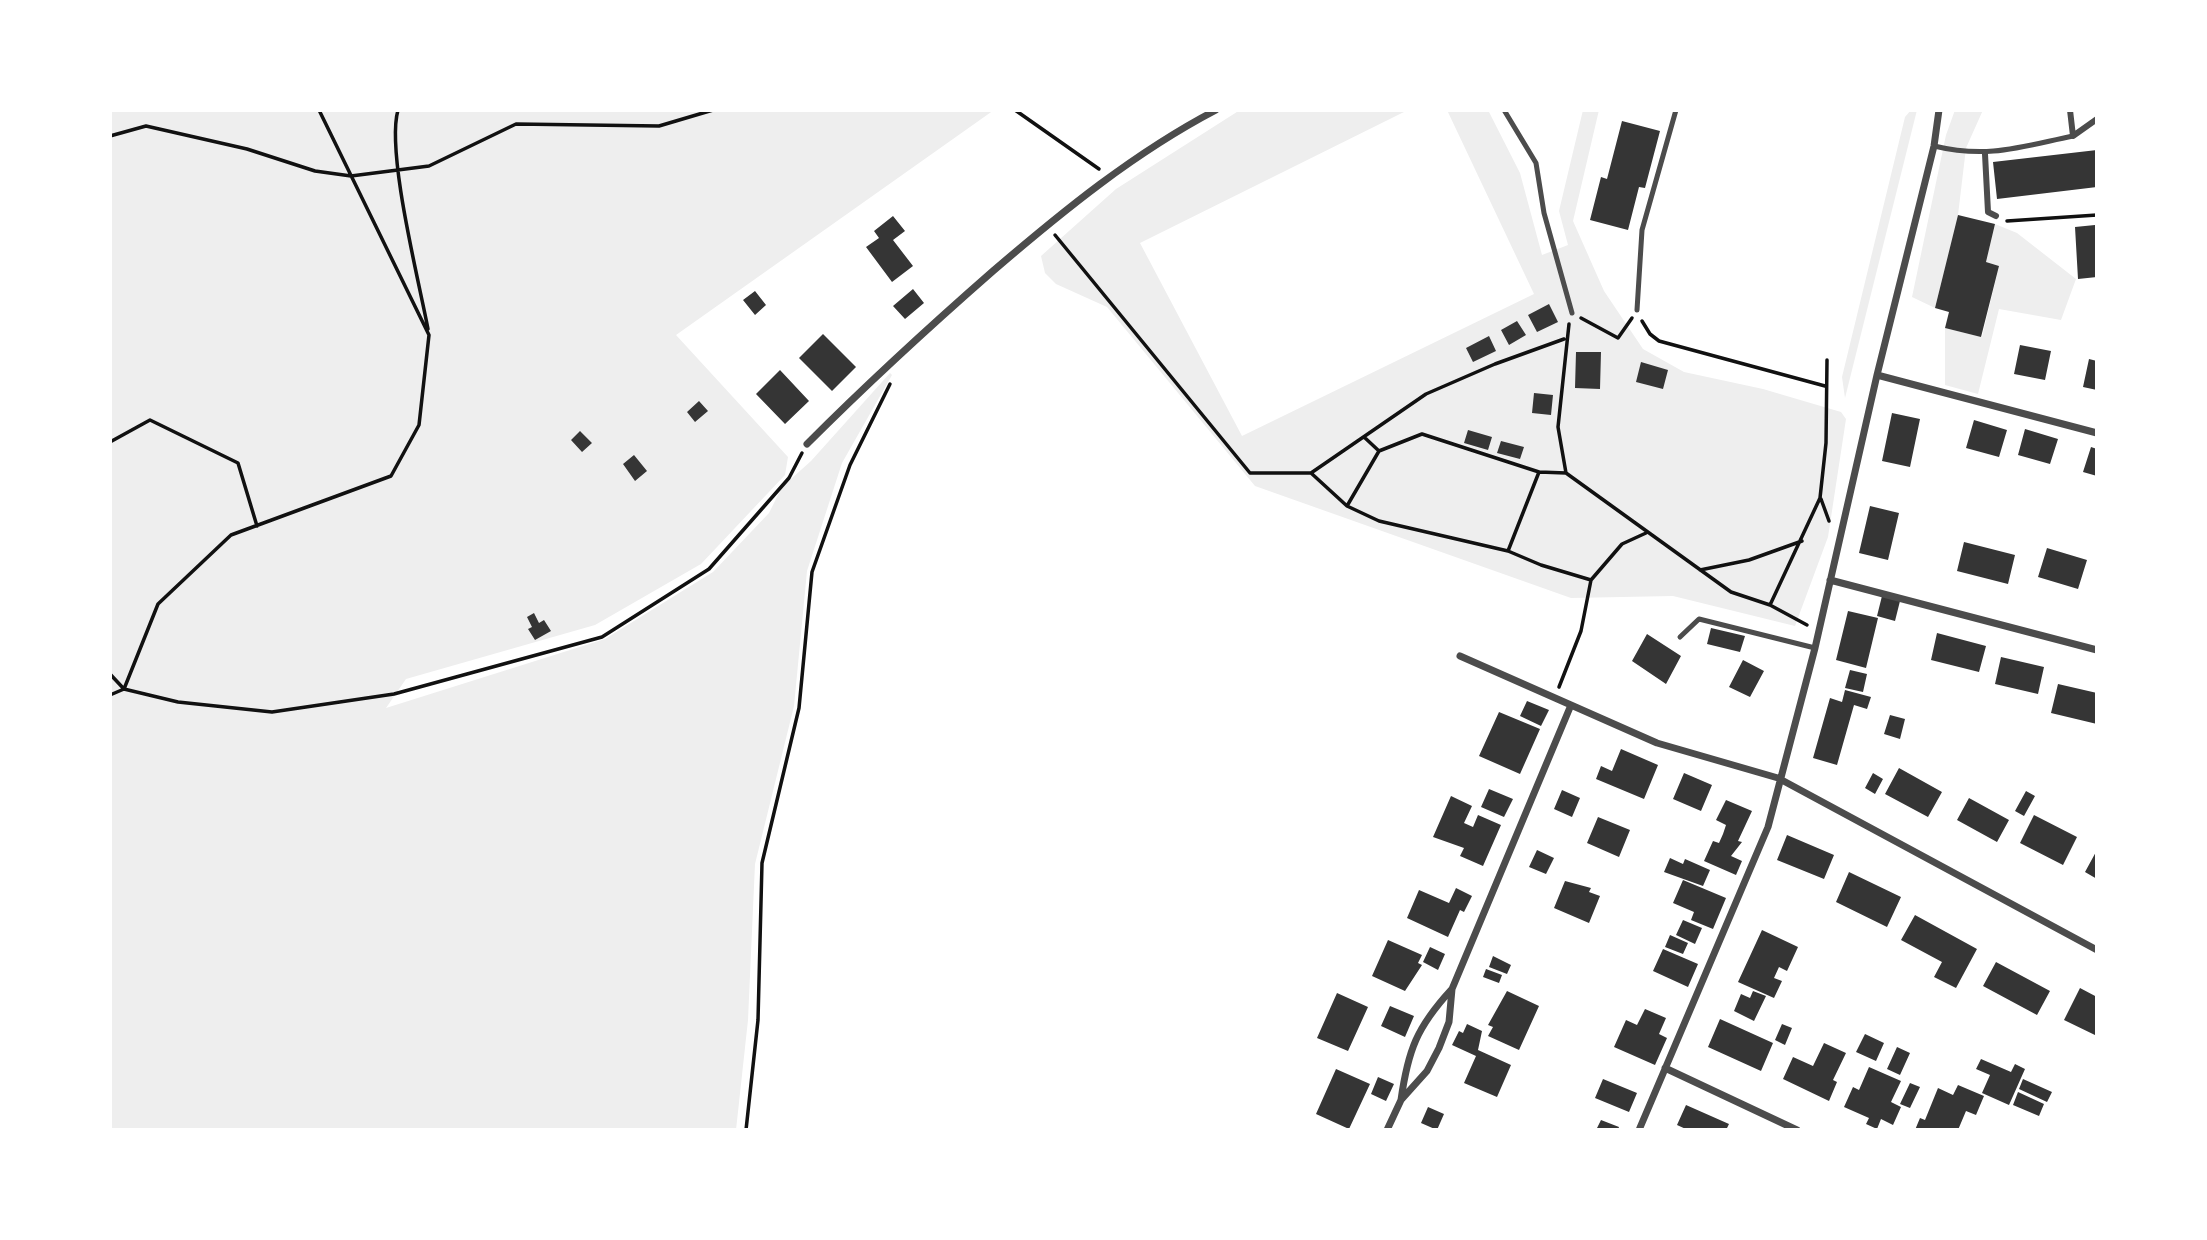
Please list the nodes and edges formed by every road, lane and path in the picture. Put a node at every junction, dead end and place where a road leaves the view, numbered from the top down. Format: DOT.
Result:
graph roads {
  1 [pos="319,110"];
  2 [pos="398,110"];
  3 [pos="713,110"];
  4 [pos="1015,110"];
  5 [pos="1216,110"];
  6 [pos="1504,110"];
  7 [pos="1676,110"];
  8 [pos="1939,110"];
  9 [pos="2070,110"];
  10 [pos="2097,119"];
  11 [pos="110,136"];
  12 [pos="2073,136"];
  13 [pos="1934,146"];
  14 [pos="1985,154"];
  15 [pos="398,170"];
  16 [pos="351,176"];
  17 [pos="1109,176"];
  18 [pos="2097,215"];
  19 [pos="1996,216"];
  20 [pos="1046,225"];
  21 [pos="1637,310"];
  22 [pos="1572,313"];
  23 [pos="429,335"];
  24 [pos="1565,339"];
  25 [pos="1827,360"];
  26 [pos="1877,375"];
  27 [pos="890,383"];
  28 [pos="1826,387"];
  29 [pos="2097,433"];
  30 [pos="1364,437"];
  31 [pos="110,442"];
  32 [pos="807,444"];
  33 [pos="1379,451"];
  34 [pos="1539,472"];
  35 [pos="1311,473"];
  36 [pos="1566,473"];
  37 [pos="1347,506"];
  38 [pos="257,526"];
  39 [pos="1646,533"];
  40 [pos="1802,541"];
  41 [pos="1508,551"];
  42 [pos="1700,570"];
  43 [pos="1591,580"];
  44 [pos="1830,580"];
  45 [pos="1770,605"];
  46 [pos="1819,631"];
  47 [pos="1680,637"];
  48 [pos="1815,648"];
  49 [pos="2097,650"];
  50 [pos="1460,656"];
  51 [pos="110,674"];
  52 [pos="124,689"];
  53 [pos="110,695"];
  54 [pos="1554,698"];
  55 [pos="1571,705"];
  56 [pos="1778,778"];
  57 [pos="2097,950"];
  58 [pos="1452,989"];
  59 [pos="1665,1068"];
  60 [pos="1401,1100"];
  61 [pos="746,1130"];
  62 [pos="1387,1130"];
  63 [pos="1639,1130"];
  64 [pos="1797,1130"];
  1 -- 16 [label="path"];
  2 -- 15 [label="path"];
  3 -- 15 [label="path"];
  4 -- 17 [label="path"];
  5 -- 17 [label="street"];
  6 -- 22 [label="lane"];
  7 -- 21 [label="lane"];
  8 -- 13 [label="street"];
  9 -- 12 [label="street"];
  10 -- 12 [label="street"];
  11 -- 16 [label="path"];
  12 -- 14 [label="lane"];
  13 -- 14 [label="lane"];
  13 -- 26 [label="street"];
  14 -- 19 [label="street"];
  15 -- 16 [label="path"];
  15 -- 23 [label="path"];
  16 -- 23 [label="path"];
  17 -- 20 [label="street"];
  18 -- 19 [label="path"];
  20 -- 32 [label="street"];
  20 -- 35 [label="path"];
  21 -- 22 [label="path"];
  21 -- 28 [label="path"];
  22 -- 24 [label="path"];
  23 -- 38 [label="path"];
  24 -- 30 [label="path"];
  24 -- 36 [label="path"];
  25 -- 28 [label="path"];
  26 -- 29 [label="street"];
  26 -- 44 [label="street"];
  27 -- 61 [label="path"];
  28 -- 40 [label="path"];
  30 -- 33 [label="path"];
  30 -- 35 [label="path"];
  31 -- 38 [label="path"];
  32 -- 52 [label="path"];
  33 -- 34 [label="path"];
  33 -- 37 [label="path"];
  34 -- 36 [label="path"];
  34 -- 41 [label="path"];
  35 -- 37 [label="path"];
  36 -- 39 [label="path"];
  37 -- 41 [label="path"];
  38 -- 52 [label="path"];
  39 -- 42 [label="path"];
  39 -- 43 [label="path"];
  40 -- 42 [label="path"];
  40 -- 45 [label="path"];
  41 -- 43 [label="path"];
  42 -- 45 [label="path"];
  43 -- 54 [label="path"];
  44 -- 46 [label="street"];
  44 -- 49 [label="street"];
  45 -- 46 [label="path"];
  46 -- 48 [label="street"];
  47 -- 48 [label="lane"];
  48 -- 56 [label="street"];
  50 -- 54 [label="street"];
  51 -- 52 [label="path"];
  52 -- 53 [label="path"];
  54 -- 55 [label="street"];
  55 -- 56 [label="street"];
  55 -- 58 [label="street"];
  56 -- 57 [label="street"];
  56 -- 59 [label="street"];
  58 -- 60 [label="street"];
  58 -- 60 [label="street"];
  59 -- 63 [label="street"];
  59 -- 64 [label="street"];
  60 -- 62 [label="street"];
}
